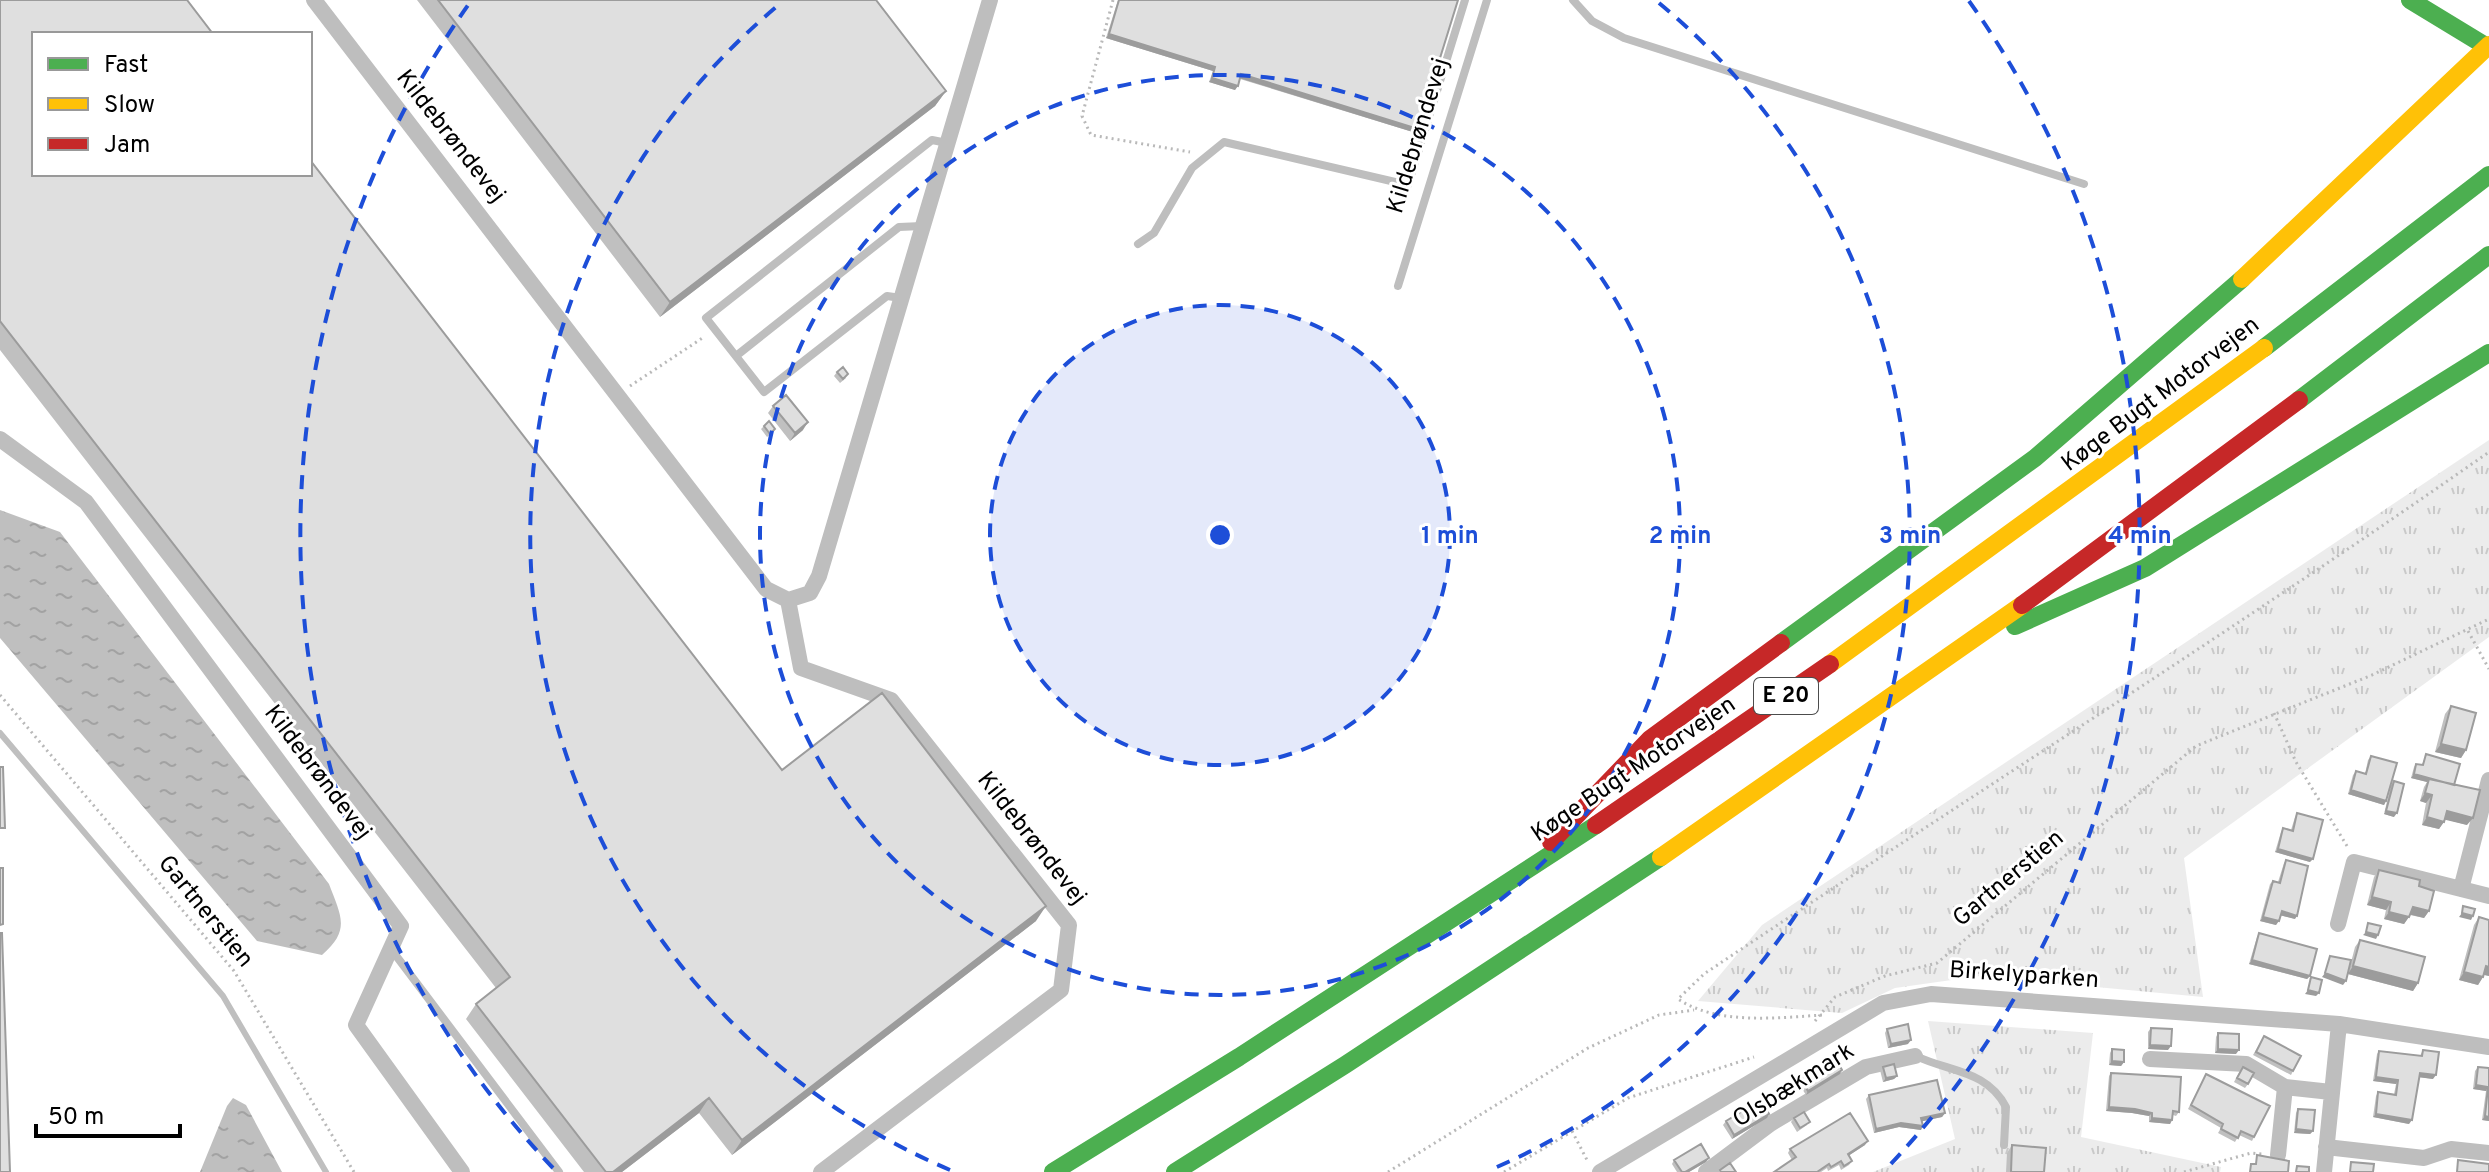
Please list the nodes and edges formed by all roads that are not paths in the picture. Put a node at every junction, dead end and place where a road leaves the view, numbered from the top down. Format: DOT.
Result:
graph roads {
  1 [pos="314,0"];
  2 [pos="990,0"];
  3 [pos="1465,0"];
  4 [pos="1487,0"];
  5 [pos="1573,0"];
  6 [pos="2410,0"];
  7 [pos="2488,47"];
  8 [pos="947,143"];
  9 [pos="2489,175"];
  10 [pos="2084,184"];
  11 [pos="923,226"];
  12 [pos="1138,244"];
  13 [pos="2489,255"];
  14 [pos="1398,286"];
  15 [pos="901,298"];
  16 [pos="2489,353"];
  17 [pos="736,356"];
  18 [pos="0,439"];
  19 [pos="788,600"];
  20 [pos="1963,649"];
  21 [pos="2489,780"];
  22 [pos="1515,880"];
  23 [pos="2461,889"];
  24 [pos="2489,896"];
  25 [pos="2338,924"];
  26 [pos="391,949"];
  27 [pos="2339,1024"];
  28 [pos="2489,1047"];
  29 [pos="1915,1056"];
  30 [pos="2150,1059"];
  31 [pos="2285,1087"];
  32 [pos="2331,1092"];
  33 [pos="2004,1145"];
  34 [pos="2326,1147"];
  35 [pos="2489,1153"];
  36 [pos="2278,1155"];
  37 [pos="2424,1165"];
  38 [pos="462,1172"];
  39 [pos="559,1172"];
  40 [pos="821,1172"];
  41 [pos="1053,1172"];
  42 [pos="1175,1172"];
  43 [pos="1600,1172"];
  44 [pos="1706,1172"];
  45 [pos="2324,1172"];
  1 -- 19 [label="street, Kildebrøndevej"];
  2 -- 8 [label="street"];
  3 -- 12 [label="lane"];
  4 -- 14 [label="lane, Kildebrøndevej"];
  5 -- 10 [label="lane"];
  6 -- 7 [label="main road"];
  7 -- 22 [label="main road"];
  8 -- 11 [label="street"];
  8 -- 17 [label="lane"];
  9 -- 22 [label="main road, Køge Bugt Motorvejen / E 20"];
  11 -- 15 [label="street"];
  11 -- 17 [label="lane"];
  13 -- 20 [label="main road, E 20"];
  15 -- 17 [label="lane"];
  15 -- 19 [label="street"];
  16 -- 20 [label="main road"];
  18 -- 26 [label="street, Kildebrøndevej"];
  19 -- 40 [label="street, Kildebrøndevej"];
  20 -- 42 [label="main road, E 20"];
  21 -- 23 [label="street"];
  22 -- 41 [label="main road, Køge Bugt Motorvejen / E 20"];
  23 -- 24 [label="street"];
  23 -- 25 [label="street"];
  26 -- 38 [label="street, Kildebrøndevej"];
  26 -- 39 [label="lane"];
  27 -- 28 [label="street, Birkelyparken"];
  27 -- 32 [label="street"];
  27 -- 43 [label="street, Birkelyparken"];
  29 -- 33 [label="lane"];
  29 -- 44 [label="street, Olsbækmark"];
  30 -- 31 [label="street"];
  31 -- 32 [label="street"];
  31 -- 36 [label="street"];
  32 -- 34 [label="street"];
  34 -- 37 [label="street"];
  34 -- 45 [label="street"];
  35 -- 37 [label="street"];
}
